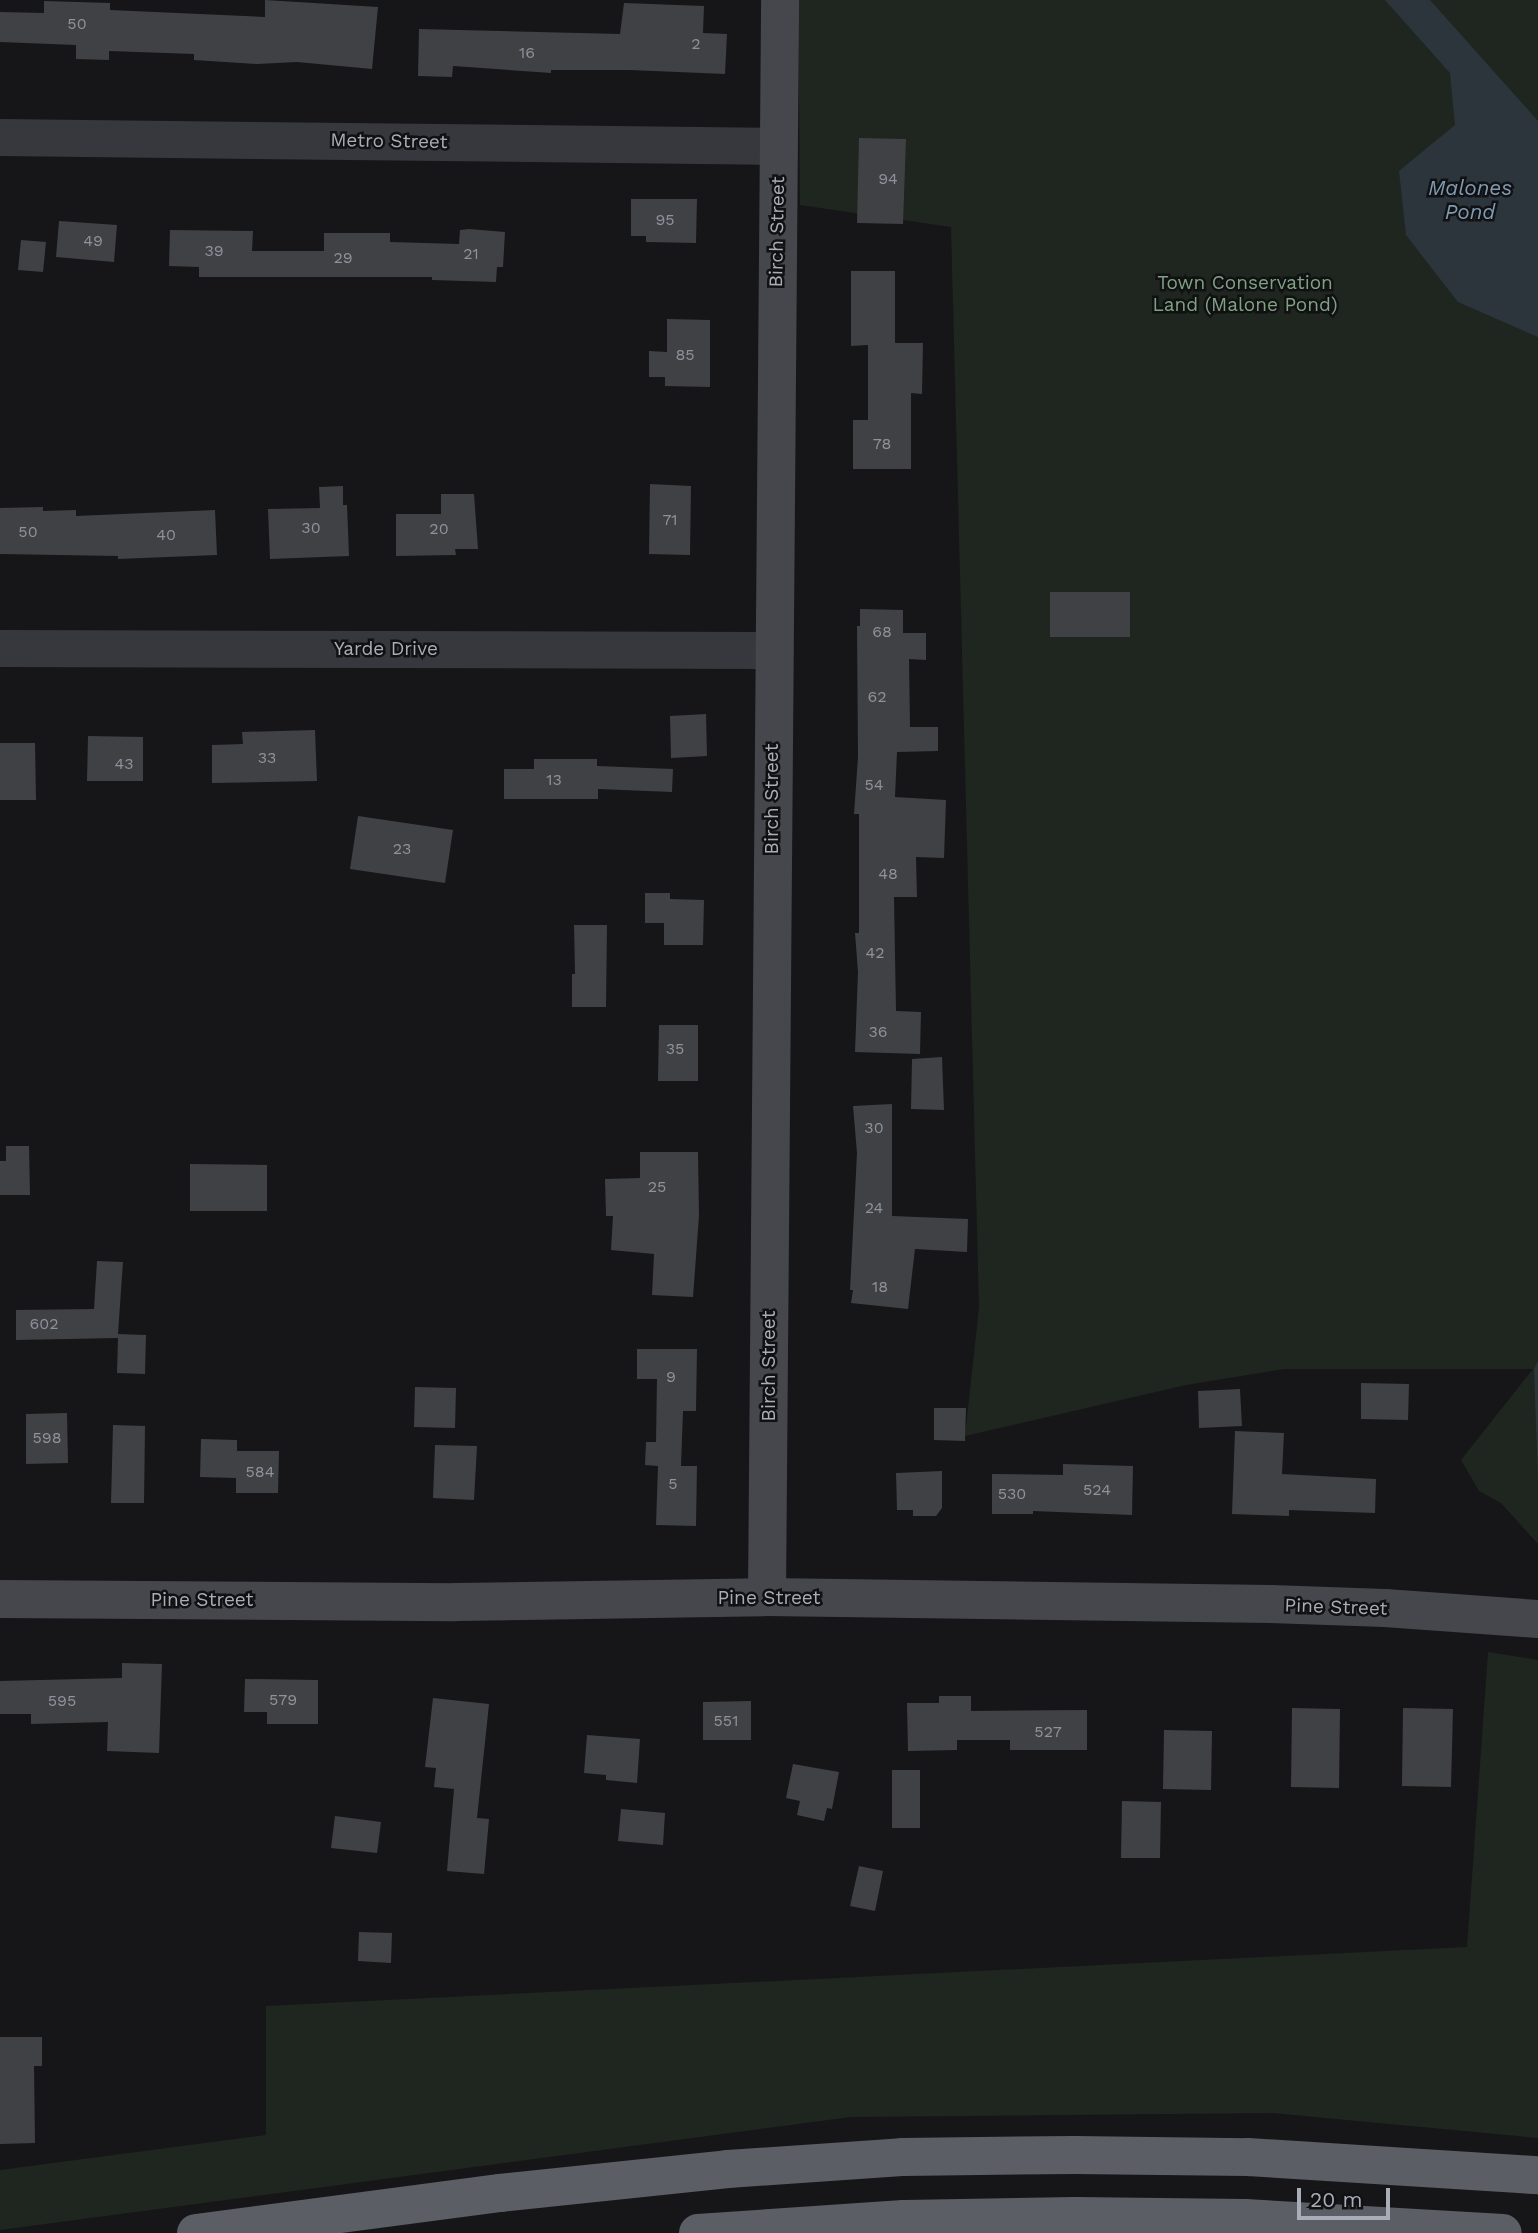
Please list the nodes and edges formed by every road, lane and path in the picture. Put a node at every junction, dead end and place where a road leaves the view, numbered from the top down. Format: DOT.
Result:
graph roads {
  1 [pos="780,0"];
  2 [pos="0,137"];
  3 [pos="778,146"];
  4 [pos="0,648"];
  5 [pos="772,650"];
  6 [pos="768,1597"];
  7 [pos="0,1599"];
  8 [pos="1538,1619"];
  9 [pos="1538,2175"];
  10 [pos="197,2233"];
  11 [pos="698,2233"];
  12 [pos="1503,2233"];
  1 -- 3 [label="main road, Birch Street"];
  2 -- 3 [label="street, Metro Street"];
  3 -- 5 [label="main road, Birch Street"];
  4 -- 5 [label="street, Yarde Drive"];
  5 -- 6 [label="main road, Birch Street"];
  6 -- 7 [label="main road, Pine Street"];
  6 -- 8 [label="main road, Pine Street"];
  9 -- 10 [label="highway"];
  11 -- 12 [label="highway"];
}
